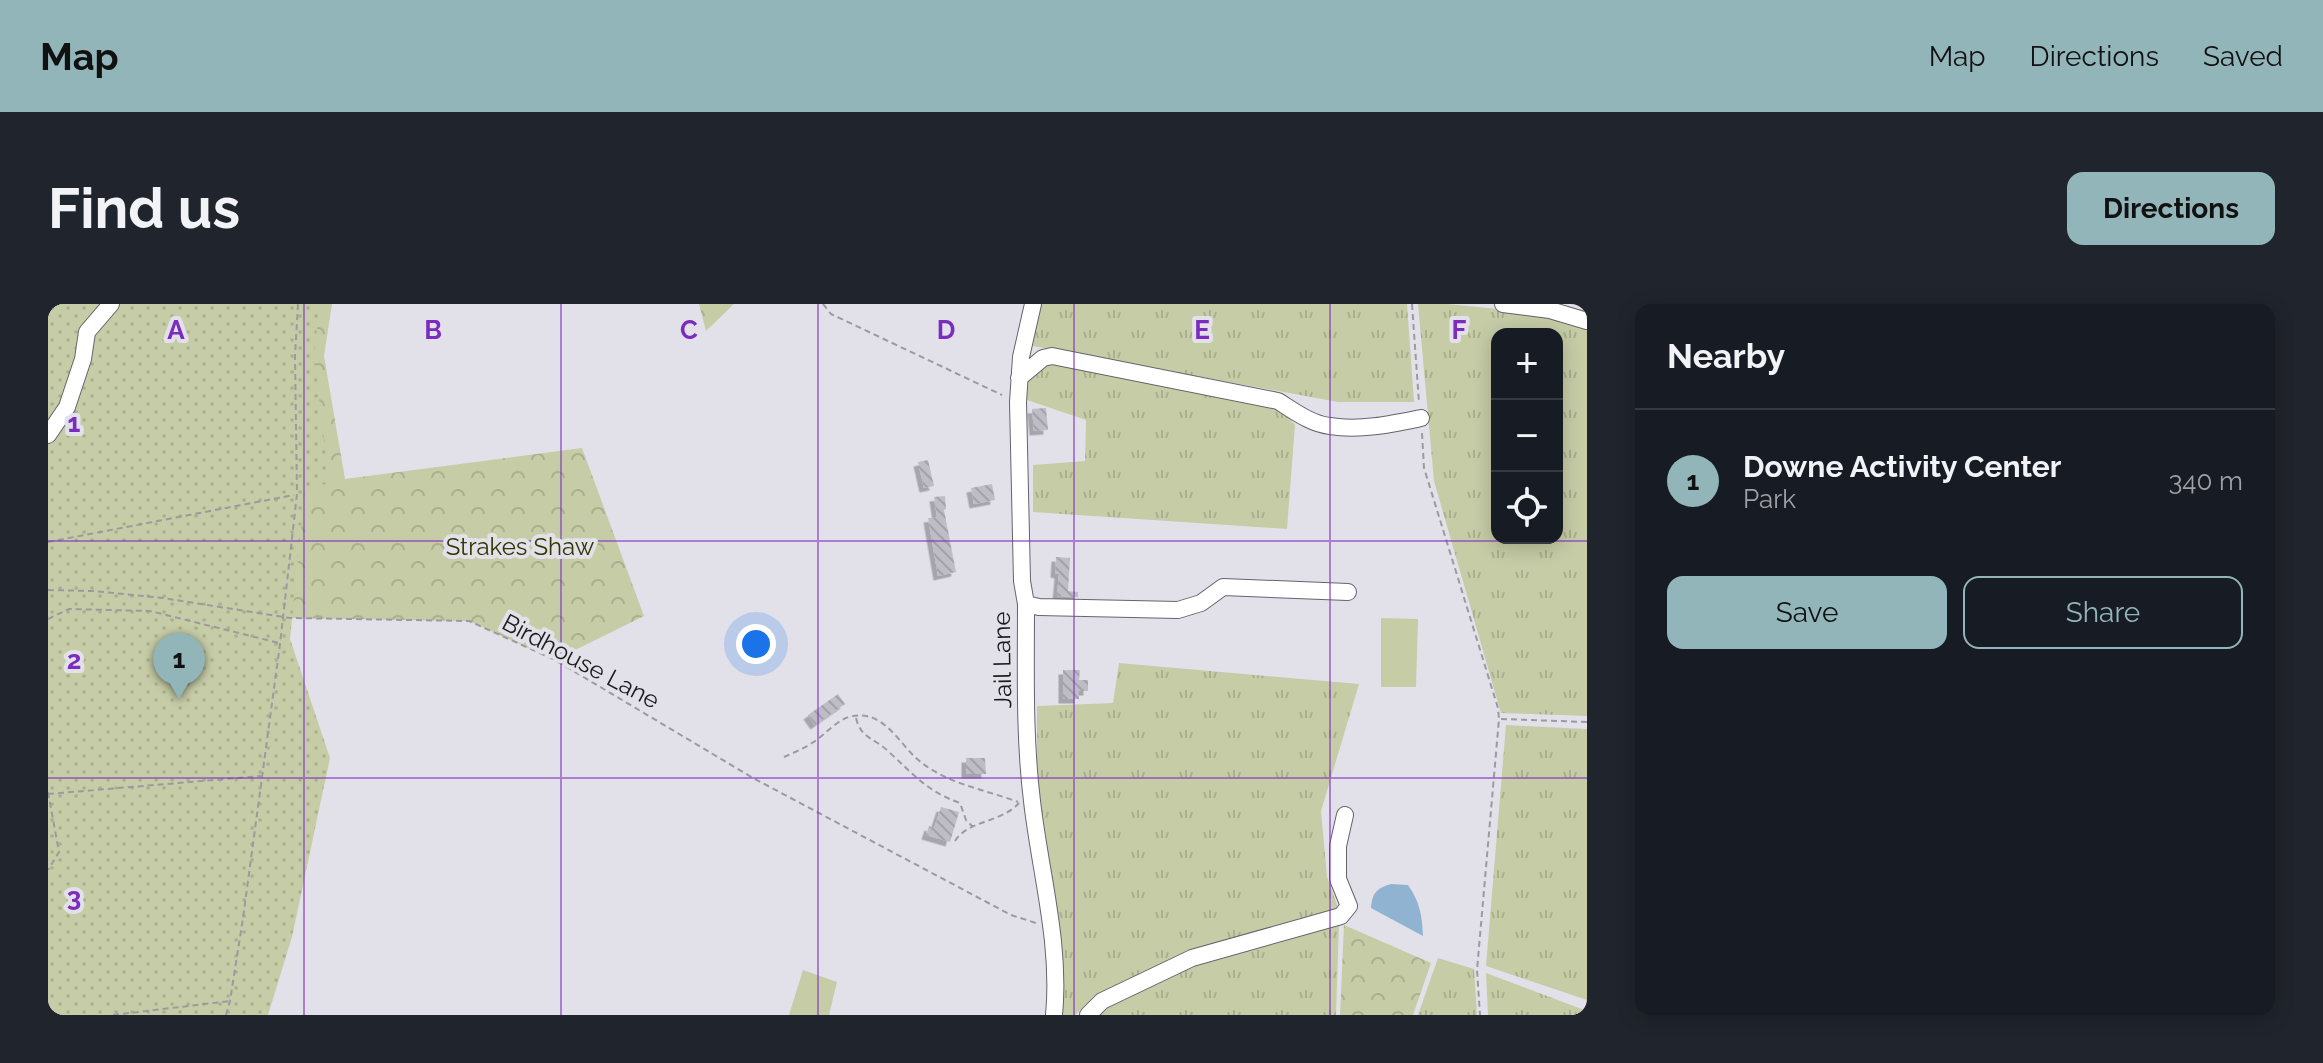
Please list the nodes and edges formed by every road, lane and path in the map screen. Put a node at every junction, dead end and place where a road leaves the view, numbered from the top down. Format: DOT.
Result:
graph roads {
  1 [pos="111,304"];
  2 [pos="298,304"];
  3 [pos="823,304"];
  4 [pos="1033,304"];
  5 [pos="1412,304"];
  6 [pos="1503,304"];
  7 [pos="1553,304"];
  8 [pos="1587,315"];
  9 [pos="1587,321"];
  10 [pos="1019,378"];
  11 [pos="1018,402"];
  12 [pos="1421,418"];
  13 [pos="48,435"];
  14 [pos="297,494"];
  15 [pos="48,542"];
  16 [pos="48,590"];
  17 [pos="1348,592"];
  18 [pos="1026,604"];
  19 [pos="283,618"];
  20 [pos="48,619"];
  21 [pos="280,644"];
  22 [pos="855,716"];
  23 [pos="1499,719"];
  24 [pos="1587,722"];
  25 [pos="784,757"];
  26 [pos="261,776"];
  27 [pos="48,793"];
  28 [pos="1345,815"];
  29 [pos="973,827"];
  30 [pos="955,841"];
  31 [pos="48,870"];
  32 [pos="1050,928"];
  33 [pos="230,1001"];
  34 [pos="113,1015"];
  35 [pos="226,1015"];
  36 [pos="1054,1015"];
  37 [pos="1088,1015"];
  38 [pos="1480,1015"];
  1 -- 13 [label="street"];
  2 -- 14 [label="path"];
  3 -- 11 [label="path"];
  4 -- 10 [label="street, Jail Lane"];
  5 -- 12 [label="path"];
  6 -- 9 [label="street"];
  7 -- 8 [label="street"];
  10 -- 11 [label="street, Jail Lane"];
  10 -- 12 [label="street"];
  11 -- 18 [label="street, Jail Lane"];
  12 -- 23 [label="path"];
  14 -- 15 [label="path"];
  14 -- 19 [label="path"];
  16 -- 19 [label="path, Birdhouse Lane"];
  17 -- 18 [label="street"];
  18 -- 32 [label="street, Jail Lane"];
  19 -- 21 [label="path"];
  19 -- 32 [label="path, Birdhouse Lane"];
  20 -- 21 [label="path"];
  21 -- 26 [label="path"];
  22 -- 25 [label="path"];
  22 -- 29 [label="path"];
  22 -- 29 [label="path"];
  23 -- 24 [label="path"];
  23 -- 38 [label="path"];
  26 -- 27 [label="path"];
  26 -- 33 [label="path"];
  27 -- 31 [label="path"];
  28 -- 37 [label="street"];
  29 -- 30 [label="path"];
  32 -- 36 [label="street, Jail Lane"];
  33 -- 34 [label="path"];
  33 -- 35 [label="path"];
}
